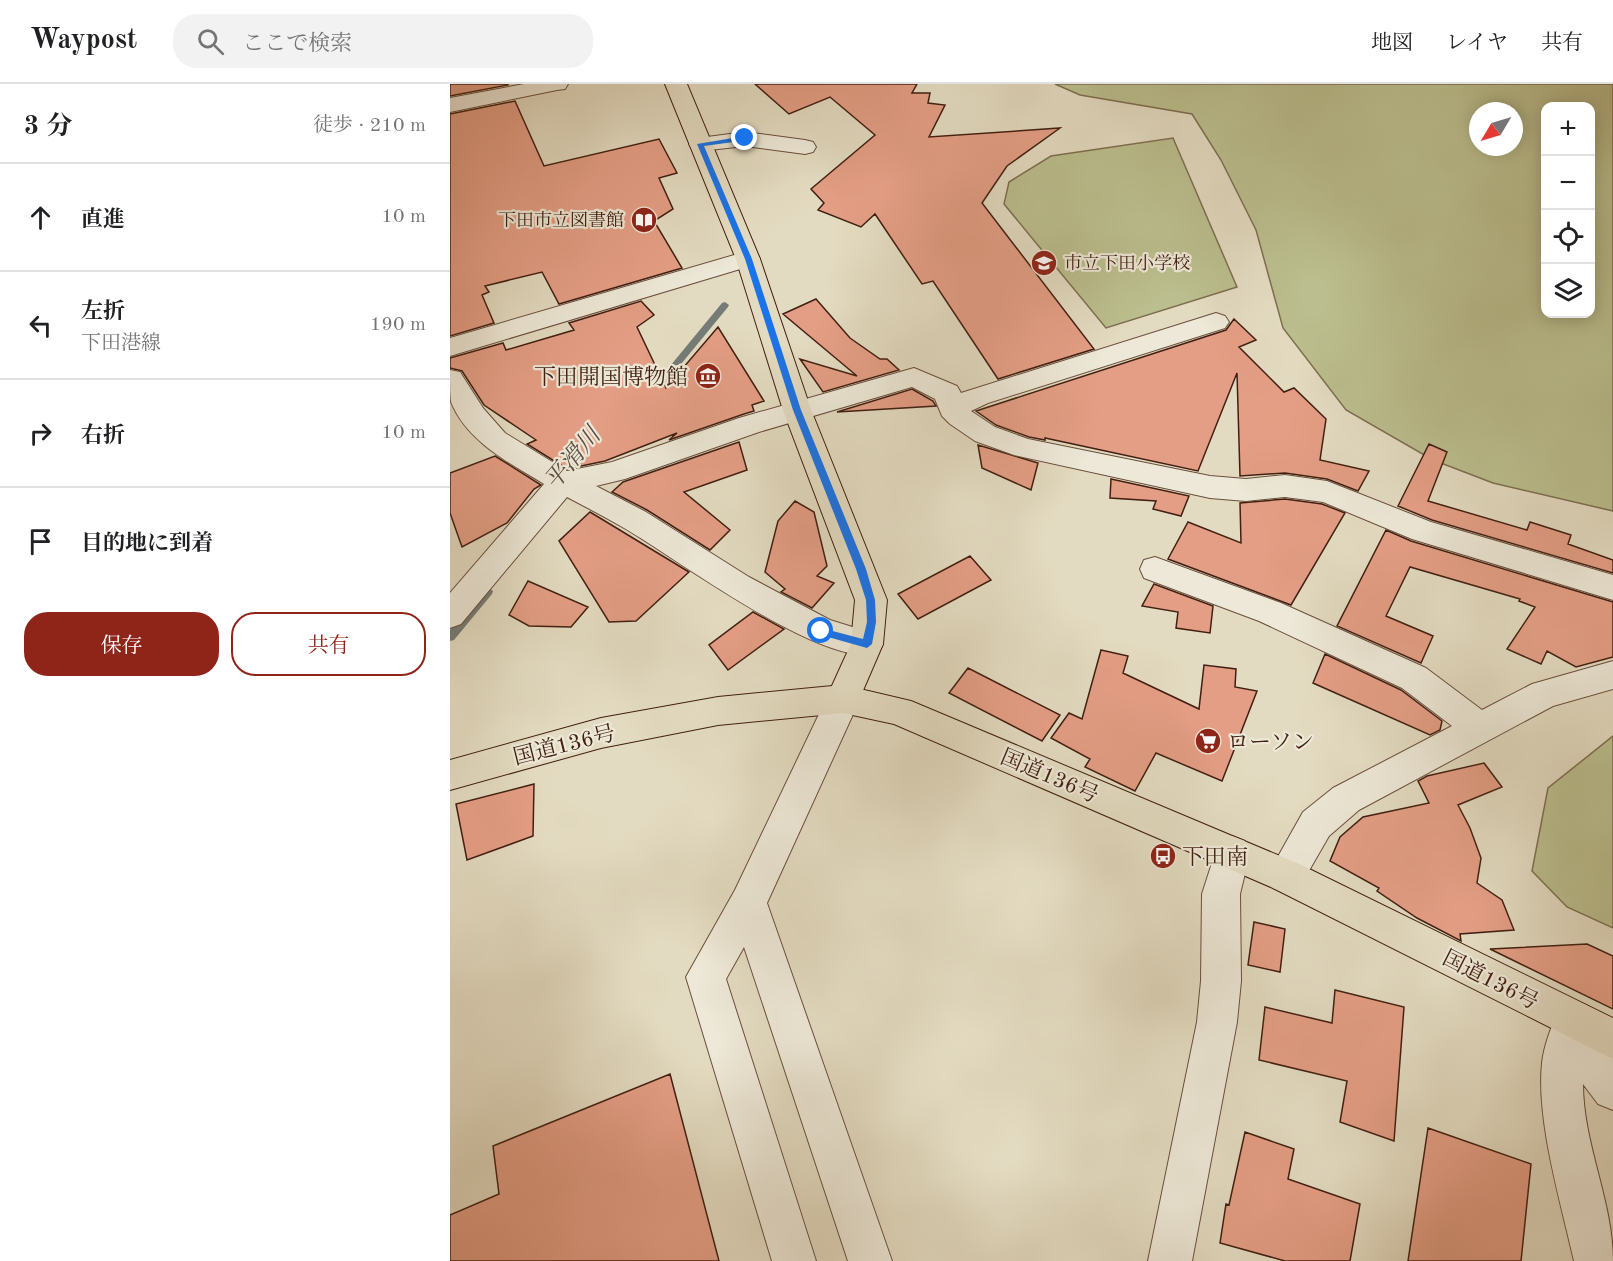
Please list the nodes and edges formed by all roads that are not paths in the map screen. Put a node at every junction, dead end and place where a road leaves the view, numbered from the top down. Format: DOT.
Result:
graph roads {
  1 [pos="676,84"];
  2 [pos="546,85"];
  3 [pos="450,105"];
  4 [pos="700,144"];
  5 [pos="805,147"];
  6 [pos="748,259"];
  7 [pos="1216,322"];
  8 [pos="450,347"];
  9 [pos="450,379"];
  10 [pos="952,409"];
  11 [pos="797,410"];
  12 [pos="563,482"];
  13 [pos="1155,569"];
  14 [pos="1613,588"];
  15 [pos="450,615"];
  16 [pos="867,644"];
  17 [pos="1613,675"];
  18 [pos="843,699"];
  19 [pos="1478,727"];
  20 [pos="450,775"];
  21 [pos="1232,853"];
  22 [pos="1286,876"];
  23 [pos="748,903"];
  24 [pos="1572,1028"];
  25 [pos="1613,1039"];
  26 [pos="1613,1089"];
  27 [pos="794,1261"];
  28 [pos="870,1261"];
  29 [pos="1170,1261"];
  30 [pos="1596,1261"];
  1 -- 4 [label="main road"];
  2 -- 3 [label="street"];
  4 -- 5 [label="street"];
  4 -- 6 [label="main road"];
  6 -- 8 [label="street"];
  6 -- 11 [label="main road"];
  7 -- 10 [label="street"];
  9 -- 12 [label="street"];
  10 -- 11 [label="street"];
  10 -- 14 [label="street"];
  11 -- 12 [label="street"];
  11 -- 16 [label="main road"];
  12 -- 15 [label="street"];
  12 -- 16 [label="street"];
  13 -- 19 [label="street"];
  16 -- 18 [label="main road"];
  17 -- 19 [label="street"];
  18 -- 20 [label="main road, 国道136号"];
  18 -- 21 [label="main road, 国道136号"];
  18 -- 23 [label="street"];
  19 -- 22 [label="street"];
  21 -- 22 [label="main road, 国道136号"];
  21 -- 29 [label="street"];
  22 -- 24 [label="main road, 国道136号"];
  23 -- 27 [label="street"];
  23 -- 28 [label="street"];
  24 -- 25 [label="main road, 国道136号"];
  24 -- 26 [label="street"];
  24 -- 30 [label="street"];
}
